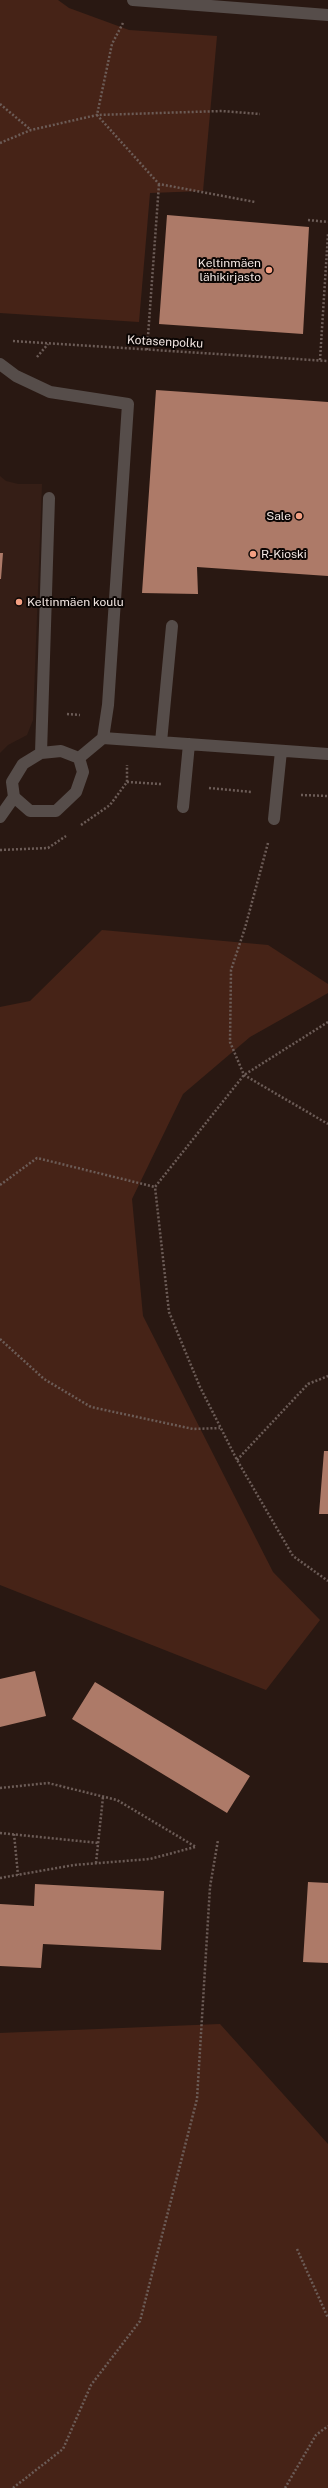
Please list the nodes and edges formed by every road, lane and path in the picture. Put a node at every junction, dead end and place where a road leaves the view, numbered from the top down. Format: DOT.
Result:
graph roads {
  1 [pos="133,0"];
  2 [pos="328,14"];
  3 [pos="0,104"];
  4 [pos="260,114"];
  5 [pos="97,115"];
  6 [pos="31,130"];
  7 [pos="0,143"];
  8 [pos="159,184"];
  9 [pos="255,202"];
  10 [pos="308,220"];
  11 [pos="328,222"];
  12 [pos="328,234"];
  13 [pos="7,340"];
  14 [pos="48,343"];
  15 [pos="147,350"];
  16 [pos="34,360"];
  17 [pos="320,360"];
  18 [pos="328,361"];
  19 [pos="0,364"];
  20 [pos="49,498"];
  21 [pos="172,626"];
  22 [pos="103,738"];
  23 [pos="161,742"];
  24 [pos="190,744"];
  25 [pos="281,751"];
  26 [pos="41,753"];
  27 [pos="328,754"];
  28 [pos="79,758"];
  29 [pos="6,782"];
  30 [pos="127,782"];
  31 [pos="185,786"];
  32 [pos="277,793"];
  33 [pos="328,796"];
  34 [pos="14,797"];
  35 [pos="183,807"];
  36 [pos="0,817"];
  37 [pos="274,819"];
  38 [pos="328,1022"];
  39 [pos="244,1075"];
  40 [pos="328,1124"];
  41 [pos="0,1185"];
  42 [pos="155,1187"];
  43 [pos="0,1339"];
  44 [pos="328,1376"];
  45 [pos="220,1428"];
  46 [pos="237,1460"];
  47 [pos="328,1581"];
  48 [pos="0,1788"];
  49 [pos="103,1797"];
  50 [pos="0,1833"];
  51 [pos="14,1834"];
  52 [pos="218,1840"];
  53 [pos="99,1843"];
  54 [pos="96,1863"];
  55 [pos="18,1875"];
  56 [pos="0,1878"];
  57 [pos="297,2249"];
  58 [pos="328,2318"];
  59 [pos="328,2426"];
  60 [pos="13,2488"];
  61 [pos="285,2488"];
  1 -- 2 [label="street"];
  1 -- 5 [label="path"];
  3 -- 6 [label="path"];
  4 -- 5 [label="path"];
  5 -- 6 [label="path"];
  5 -- 8 [label="path"];
  6 -- 7 [label="path"];
  8 -- 9 [label="path"];
  8 -- 15 [label="path"];
  10 -- 11 [label="path"];
  12 -- 17 [label="path"];
  13 -- 14 [label="path, Kotasenpolku"];
  14 -- 15 [label="path, Kotasenpolku"];
  14 -- 16 [label="path"];
  15 -- 17 [label="path, Kotasenpolku"];
  17 -- 18 [label="path, Kotasenpolku"];
  19 -- 22 [label="street"];
  20 -- 26 [label="street"];
  21 -- 23 [label="street"];
  22 -- 23 [label="street"];
  22 -- 28 [label="street"];
  23 -- 24 [label="street"];
  24 -- 25 [label="street"];
  24 -- 31 [label="street"];
  25 -- 27 [label="street"];
  25 -- 32 [label="street"];
  26 -- 28 [label="street"];
  26 -- 29 [label="street"];
  28 -- 34 [label="street"];
  29 -- 34 [label="street"];
  30 -- 31 [label="path"];
  31 -- 32 [label="path"];
  31 -- 35 [label="street"];
  32 -- 33 [label="path"];
  32 -- 37 [label="street"];
  34 -- 36 [label="street"];
  37 -- 39 [label="path"];
  38 -- 39 [label="path"];
  39 -- 40 [label="path"];
  39 -- 42 [label="path"];
  41 -- 42 [label="path"];
  42 -- 45 [label="path"];
  43 -- 45 [label="path"];
  44 -- 46 [label="path"];
  45 -- 46 [label="path"];
  46 -- 47 [label="path"];
  48 -- 49 [label="path"];
  49 -- 53 [label="path"];
  49 -- 54 [label="path"];
  50 -- 51 [label="path"];
  51 -- 53 [label="path"];
  51 -- 55 [label="path"];
  52 -- 60 [label="path"];
  53 -- 54 [label="path"];
  54 -- 55 [label="path"];
  55 -- 56 [label="path"];
  57 -- 58 [label="path"];
  59 -- 61 [label="path"];
}
